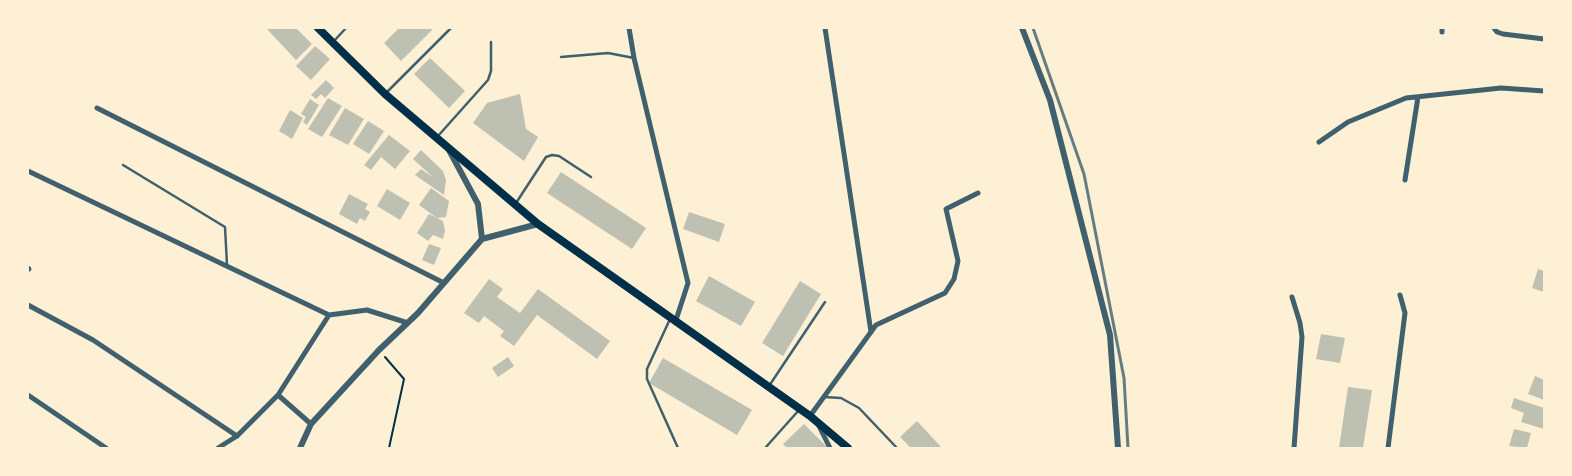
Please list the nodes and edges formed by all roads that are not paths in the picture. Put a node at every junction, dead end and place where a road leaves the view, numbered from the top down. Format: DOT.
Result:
graph roads {
  1 [pos="318,28"];
  2 [pos="346,28"];
  3 [pos="451,28"];
  4 [pos="629,28"];
  5 [pos="825,28"];
  6 [pos="1022,28"];
  7 [pos="1494,28"];
  8 [pos="1544,39"];
  9 [pos="333,42"];
  10 [pos="491,42"];
  11 [pos="561,57"];
  12 [pos="634,58"];
  13 [pos="1544,91"];
  14 [pos="385,94"];
  15 [pos="1418,97"];
  16 [pos="97,108"];
  17 [pos="436,138"];
  18 [pos="1318,142"];
  19 [pos="449,150"];
  20 [pos="123,166"];
  21 [pos="28,171"];
  22 [pos="591,177"];
  23 [pos="1405,180"];
  24 [pos="978,193"];
  25 [pos="514,205"];
  26 [pos="538,224"];
  27 [pos="482,239"];
  28 [pos="227,265"];
  29 [pos="444,283"];
  30 [pos="1400,295"];
  31 [pos="1292,297"];
  32 [pos="825,302"];
  33 [pos="28,305"];
  34 [pos="329,314"];
  35 [pos="673,319"];
  36 [pos="408,323"];
  37 [pos="871,332"];
  38 [pos="769,387"];
  39 [pos="28,395"];
  40 [pos="278,395"];
  41 [pos="824,397"];
  42 [pos="800,409"];
  43 [pos="810,416"];
  44 [pos="817,422"];
  45 [pos="311,424"];
  46 [pos="237,436"];
  47 [pos="106,448"];
  48 [pos="218,448"];
  49 [pos="300,448"];
  50 [pos="678,448"];
  51 [pos="768,448"];
  52 [pos="830,448"];
  53 [pos="848,448"];
  54 [pos="897,448"];
  55 [pos="1118,448"];
  56 [pos="1294,448"];
  57 [pos="1388,448"];
  1 -- 9 [label="main road"];
  2 -- 9 [label="lane"];
  3 -- 14 [label="lane"];
  4 -- 12 [label="street"];
  5 -- 37 [label="street"];
  6 -- 55 [label="street"];
  7 -- 8 [label="street"];
  9 -- 14 [label="main road"];
  10 -- 17 [label="lane"];
  11 -- 12 [label="lane"];
  12 -- 35 [label="street"];
  13 -- 15 [label="street"];
  14 -- 17 [label="main road"];
  15 -- 18 [label="street"];
  15 -- 23 [label="street"];
  16 -- 29 [label="street"];
  17 -- 19 [label="main road"];
  19 -- 25 [label="main road"];
  19 -- 27 [label="street"];
  20 -- 28 [label="lane"];
  21 -- 28 [label="street"];
  22 -- 25 [label="lane"];
  24 -- 37 [label="street"];
  25 -- 26 [label="main road"];
  26 -- 27 [label="street"];
  26 -- 35 [label="main road"];
  27 -- 29 [label="street"];
  28 -- 34 [label="street"];
  29 -- 36 [label="street"];
  30 -- 57 [label="street"];
  31 -- 56 [label="street"];
  32 -- 38 [label="lane"];
  33 -- 46 [label="street"];
  34 -- 36 [label="street"];
  34 -- 40 [label="street"];
  35 -- 38 [label="main road"];
  35 -- 50 [label="lane"];
  36 -- 45 [label="street"];
  37 -- 41 [label="street"];
  38 -- 42 [label="main road"];
  39 -- 47 [label="street"];
  40 -- 45 [label="street"];
  40 -- 46 [label="street"];
  41 -- 43 [label="street"];
  41 -- 54 [label="lane"];
  42 -- 43 [label="main road"];
  42 -- 51 [label="lane"];
  43 -- 44 [label="main road"];
  44 -- 52 [label="street"];
  44 -- 53 [label="main road"];
  45 -- 49 [label="street"];
  46 -- 48 [label="street"];
}
